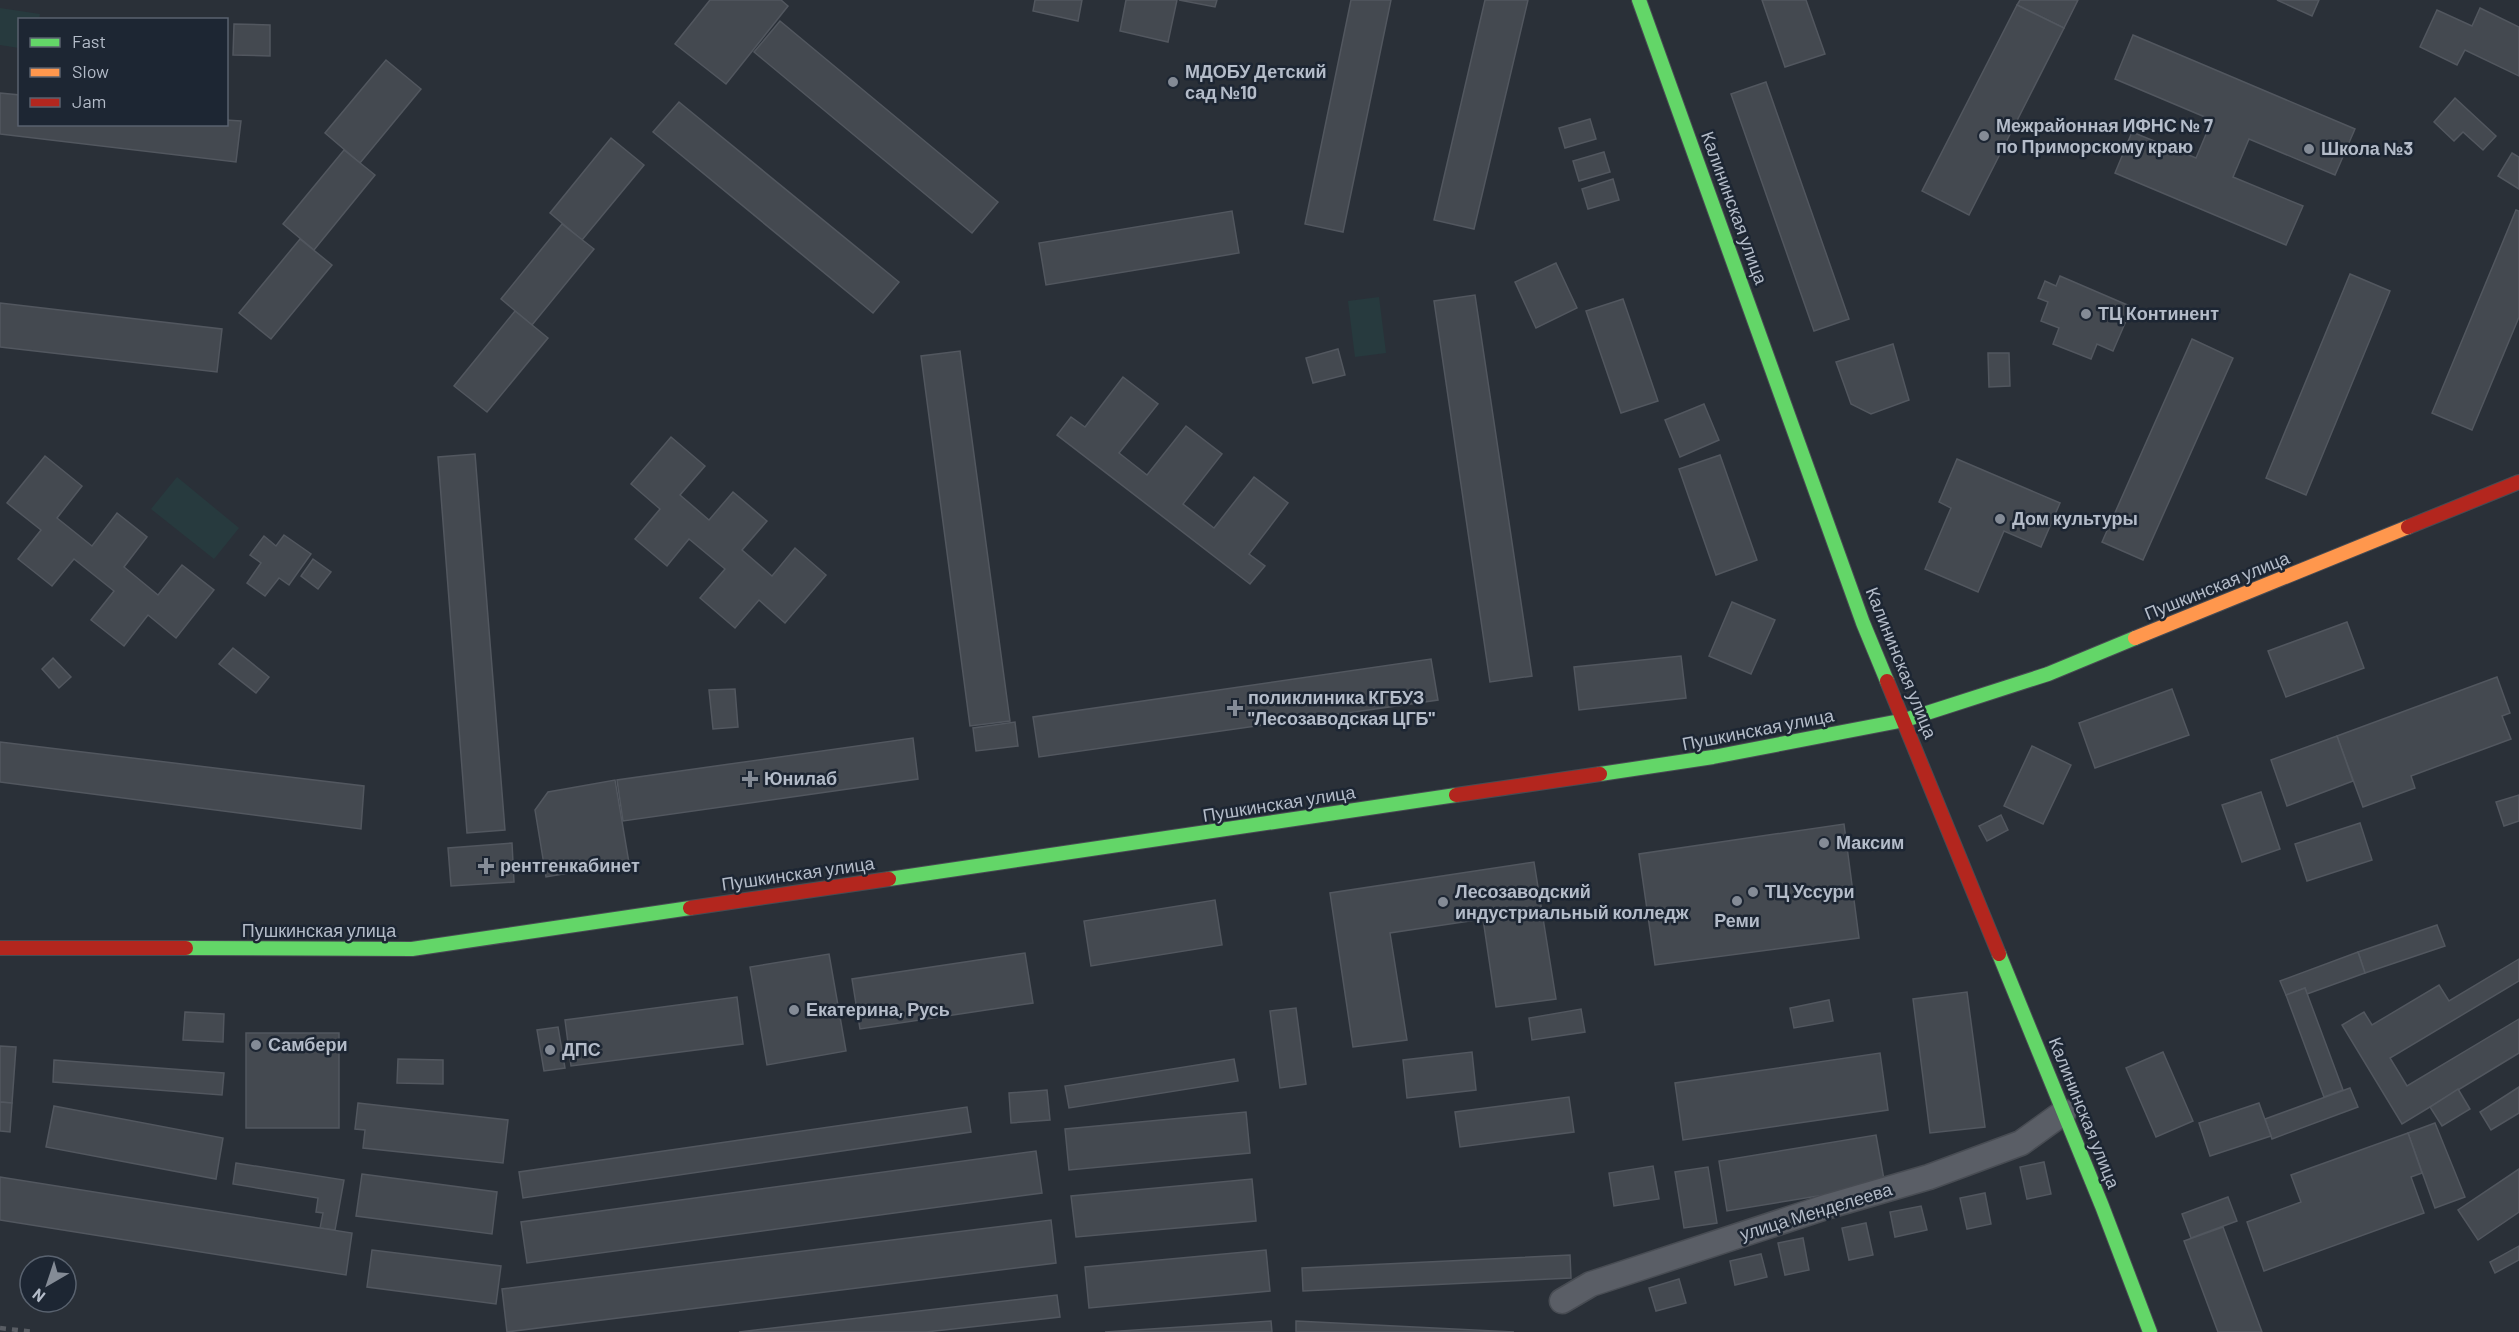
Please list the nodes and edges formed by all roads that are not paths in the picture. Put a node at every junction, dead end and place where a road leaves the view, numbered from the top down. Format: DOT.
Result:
graph roads {
  1 [pos="1639,0"];
  2 [pos="2519,482"];
  3 [pos="1905,720"];
  4 [pos="0,948"];
  5 [pos="2064,1112"];
  6 [pos="1562,1301"];
  7 [pos="2150,1332"];
  1 -- 3 [label="main road, Калининская улица"];
  2 -- 3 [label="main road, Пушкинская улица"];
  3 -- 4 [label="main road, Пушкинская улица"];
  3 -- 5 [label="main road, Калининская улица"];
  5 -- 6 [label="street, улица Менделеева"];
  5 -- 7 [label="main road, Калининская улица"];
}
